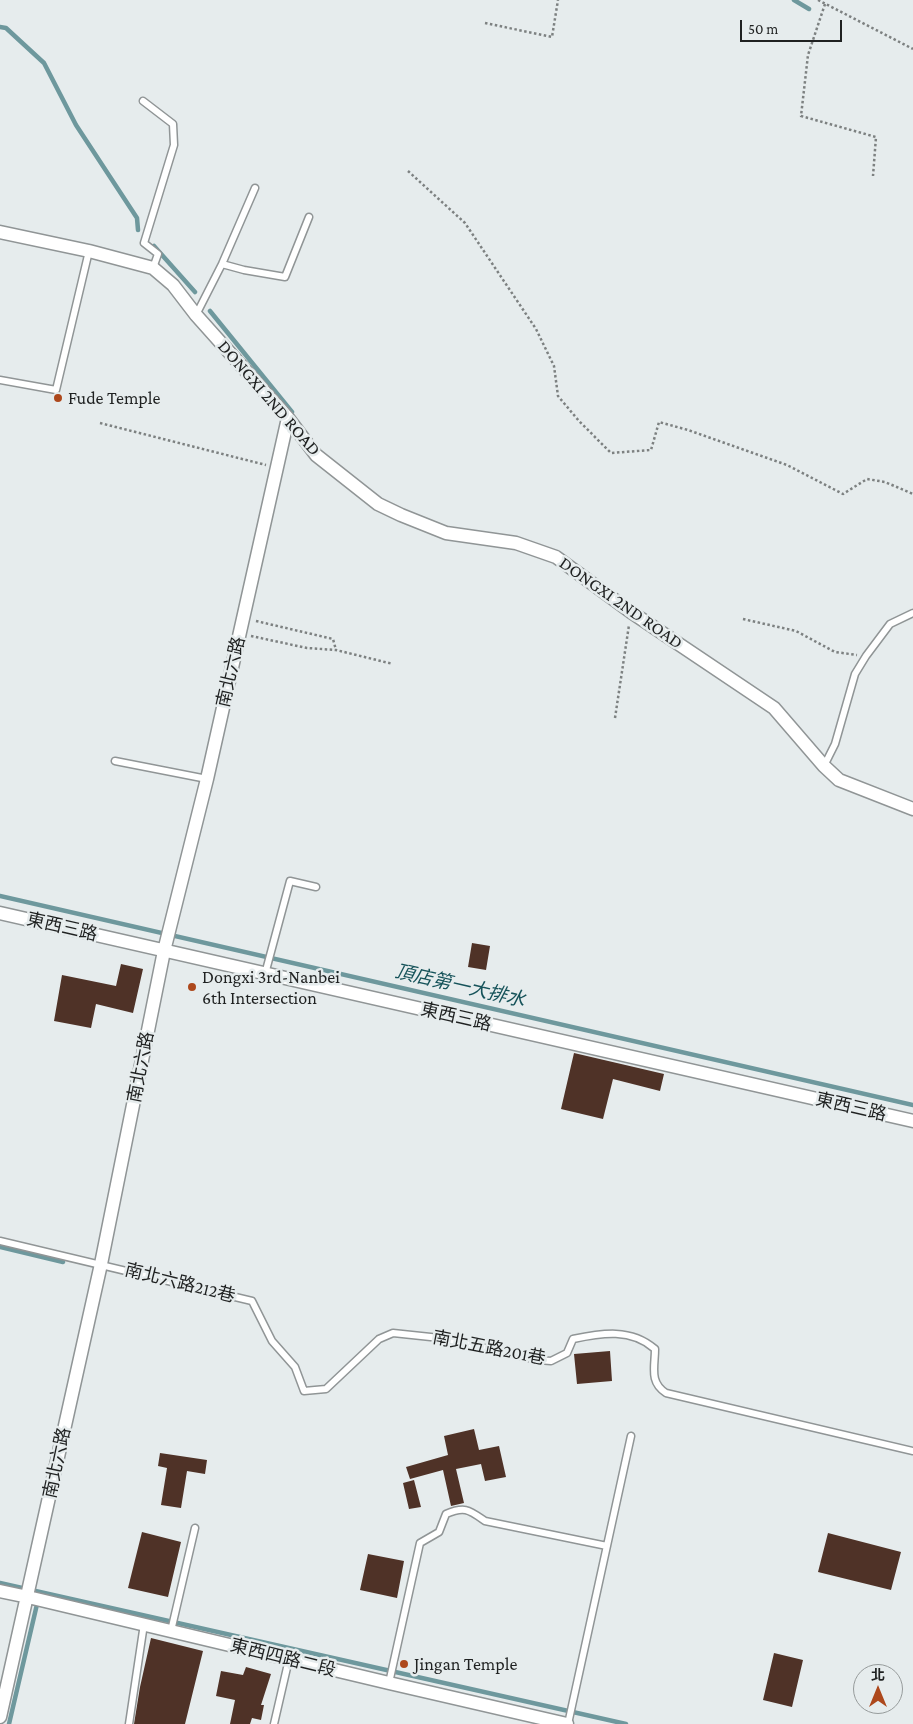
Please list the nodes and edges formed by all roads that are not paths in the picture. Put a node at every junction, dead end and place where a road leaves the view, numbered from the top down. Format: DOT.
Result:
graph roads {
  1 [pos="143,101"];
  2 [pos="255,188"];
  3 [pos="309,217"];
  4 [pos="0,232"];
  5 [pos="89,251"];
  6 [pos="222,264"];
  7 [pos="153,268"];
  8 [pos="196,315"];
  9 [pos="0,380"];
  10 [pos="288,418"];
  11 [pos="913,613"];
  12 [pos="115,761"];
  13 [pos="824,766"];
  14 [pos="207,780"];
  15 [pos="913,809"];
  16 [pos="316,887"];
  17 [pos="0,913"];
  18 [pos="164,951"];
  19 [pos="265,974"];
  20 [pos="913,1121"];
  21 [pos="0,1241"];
  22 [pos="102,1264"];
  23 [pos="326,1389"];
  24 [pos="631,1436"];
  25 [pos="913,1450"];
  26 [pos="195,1528"];
  27 [pos="607,1546"];
  28 [pos="0,1591"];
  29 [pos="28,1597"];
  30 [pos="144,1624"];
  31 [pos="171,1631"];
  32 [pos="289,1659"];
  33 [pos="389,1683"];
  34 [pos="0,1717"];
  35 [pos="129,1724"];
  36 [pos="274,1724"];
  37 [pos="567,1724"];
  1 -- 7 [label="lane"];
  2 -- 6 [label="lane"];
  3 -- 6 [label="lane"];
  4 -- 5 [label="street, DONGXI 2ND ROAD"];
  5 -- 7 [label="street, DONGXI 2ND ROAD"];
  5 -- 9 [label="lane"];
  6 -- 8 [label="lane"];
  7 -- 8 [label="street, DONGXI 2ND ROAD"];
  8 -- 10 [label="street, DONGXI 2ND ROAD"];
  10 -- 13 [label="street, DONGXI 2ND ROAD"];
  10 -- 14 [label="street, 南北六路"];
  11 -- 13 [label="lane"];
  12 -- 14 [label="lane"];
  13 -- 15 [label="street, DONGXI 2ND ROAD"];
  14 -- 18 [label="street, 南北六路"];
  16 -- 19 [label="lane"];
  17 -- 18 [label="street, 東西三路"];
  18 -- 19 [label="street, 東西三路"];
  18 -- 22 [label="street, 南北六路"];
  19 -- 20 [label="street, 東西三路"];
  21 -- 22 [label="lane"];
  22 -- 23 [label="lane, 南北六路212巷"];
  22 -- 29 [label="street, 南北六路"];
  23 -- 25 [label="lane, 南北五路201巷"];
  24 -- 27 [label="lane"];
  26 -- 31 [label="lane"];
  27 -- 33 [label="lane"];
  27 -- 37 [label="lane"];
  28 -- 29 [label="street, 東西四路二段"];
  29 -- 30 [label="street, 東西四路二段"];
  29 -- 34 [label="street, 南北六路"];
  30 -- 31 [label="street, 東西四路二段"];
  30 -- 35 [label="lane"];
  31 -- 32 [label="street, 東西四路二段"];
  32 -- 33 [label="street, 東西四路二段"];
  32 -- 36 [label="lane"];
  33 -- 37 [label="street, 東西四路二段"];
}
